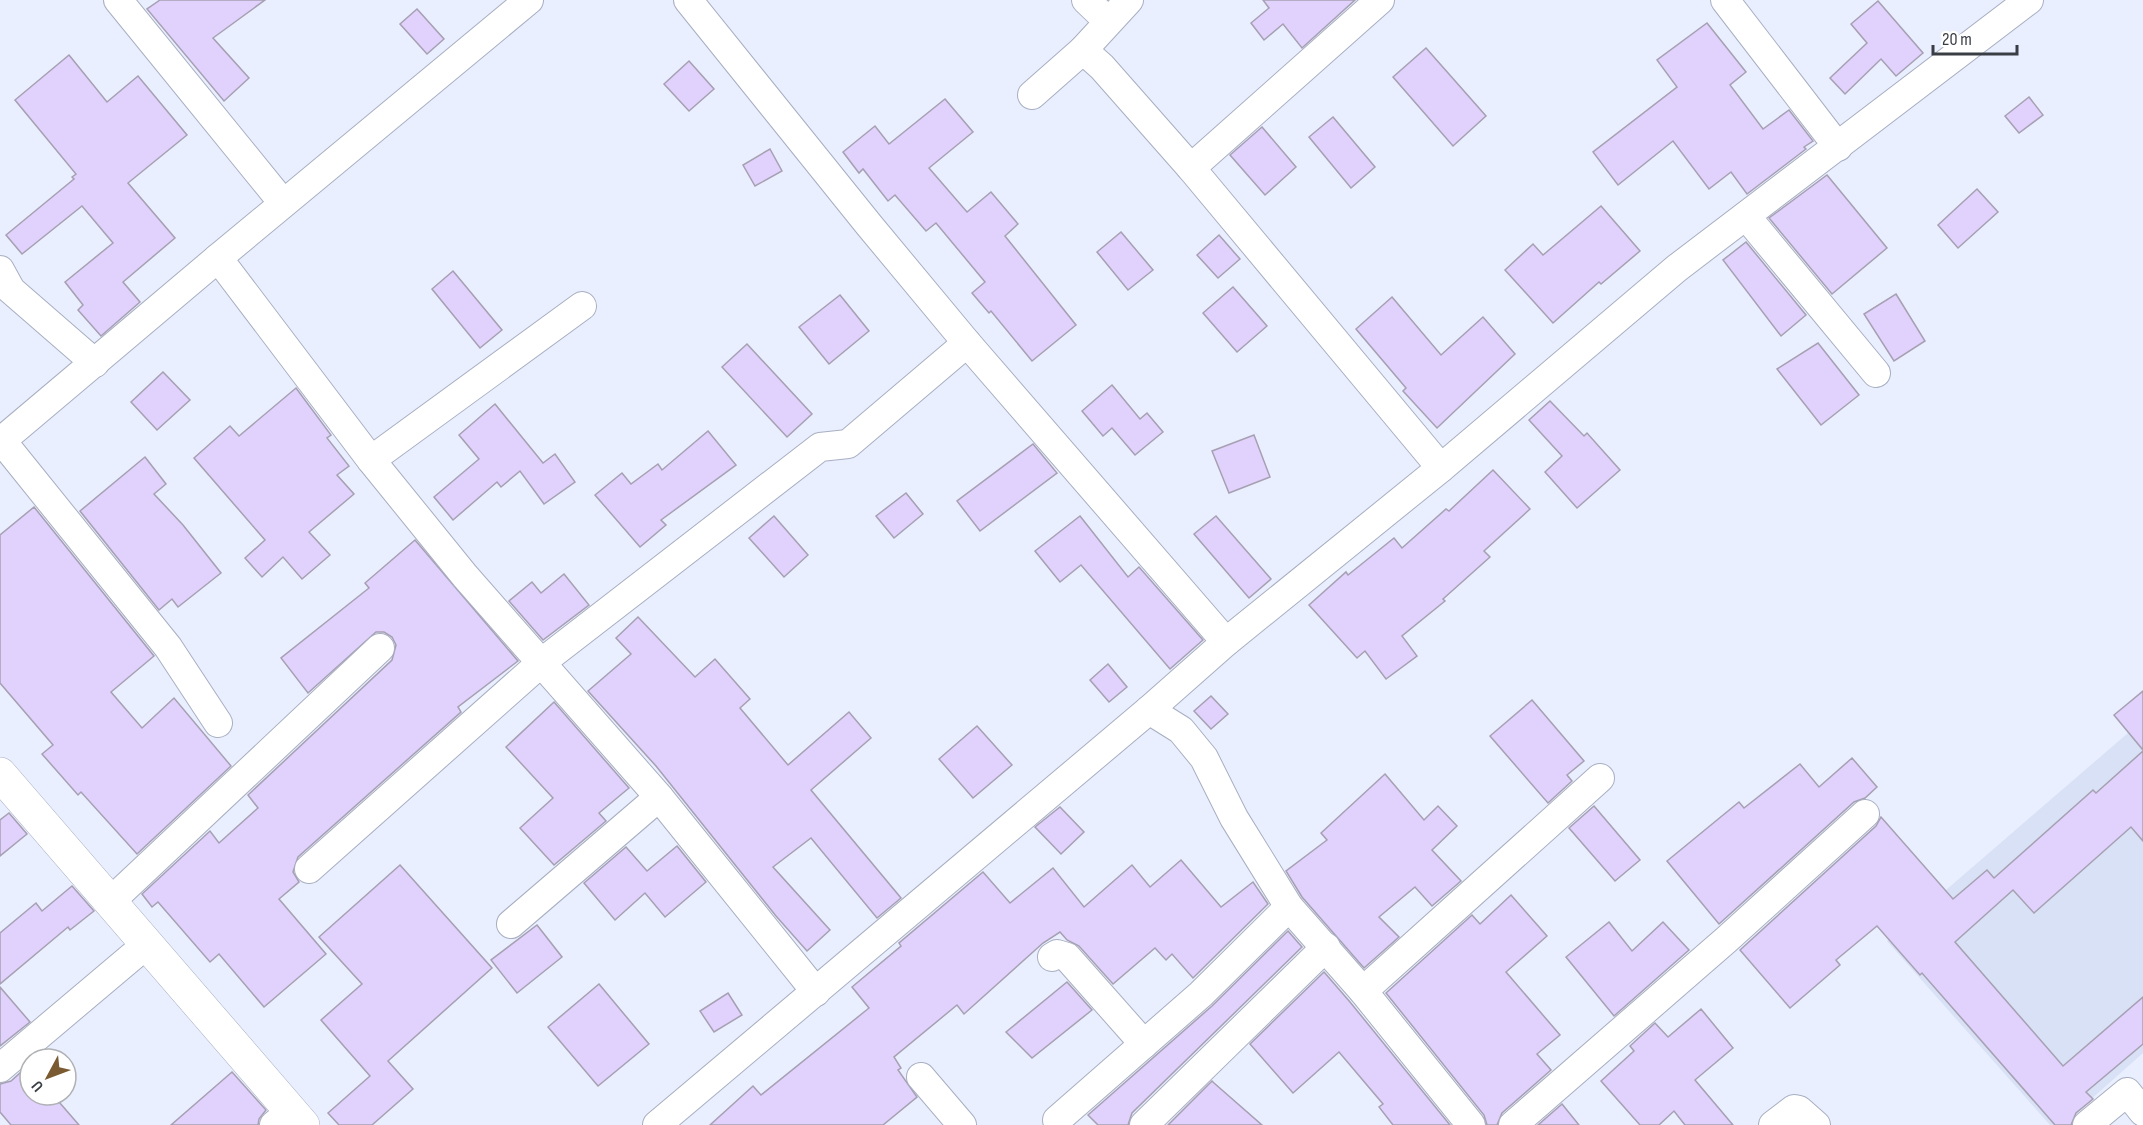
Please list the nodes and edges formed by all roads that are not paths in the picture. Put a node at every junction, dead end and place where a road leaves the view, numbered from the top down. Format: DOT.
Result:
graph roads {
  1 [pos="118,0"];
  2 [pos="529,0"];
  3 [pos="688,0"];
  4 [pos="1086,0"];
  5 [pos="1129,0"];
  6 [pos="1380,0"];
  7 [pos="1725,0"];
  8 [pos="2029,0"];
  9 [pos="1108,21"];
  10 [pos="1083,51"];
  11 [pos="1032,94"];
  12 [pos="1838,147"];
  13 [pos="1191,168"];
  14 [pos="283,203"];
  15 [pos="1746,216"];
  16 [pos="218,258"];
  17 [pos="0,270"];
  18 [pos="582,306"];
  19 [pos="967,343"];
  20 [pos="95,363"];
  21 [pos="1876,373"];
  22 [pos="1,442"];
  23 [pos="371,460"];
  24 [pos="1440,468"];
  25 [pos="1226,642"];
  26 [pos="380,648"];
  27 [pos="542,662"];
  28 [pos="1149,710"];
  29 [pos="218,723"];
  30 [pos="1600,778"];
  31 [pos="4,787"];
  32 [pos="659,797"];
  33 [pos="1865,814"];
  34 [pos="309,869"];
  35 [pos="111,901"];
  36 [pos="1289,907"];
  37 [pos="511,924"];
  38 [pos="147,944"];
  39 [pos="1326,947"];
  40 [pos="1052,957"];
  41 [pos="1363,991"];
  42 [pos="816,992"];
  43 [pos="1144,1044"];
  44 [pos="0,1068"];
  45 [pos="921,1077"];
  46 [pos="2138,1094"];
  47 [pos="290,1120"];
  48 [pos="1057,1120"];
  49 [pos="657,1125"];
  50 [pos="962,1125"];
  51 [pos="1144,1125"];
  52 [pos="1471,1125"];
  53 [pos="1513,1125"];
  54 [pos="1773,1125"];
  55 [pos="1816,1125"];
  56 [pos="2087,1125"];
  1 -- 14 [label="street"];
  2 -- 14 [label="street"];
  3 -- 19 [label="street"];
  4 -- 9 [label="street"];
  5 -- 9 [label="street"];
  6 -- 13 [label="street"];
  7 -- 12 [label="street"];
  8 -- 12 [label="street"];
  9 -- 10 [label="street"];
  10 -- 11 [label="street"];
  10 -- 13 [label="street"];
  12 -- 15 [label="street"];
  13 -- 24 [label="street"];
  14 -- 16 [label="street"];
  15 -- 21 [label="street"];
  15 -- 24 [label="street"];
  16 -- 20 [label="street"];
  16 -- 23 [label="street"];
  17 -- 20 [label="street"];
  18 -- 23 [label="street"];
  19 -- 25 [label="street"];
  19 -- 27 [label="street"];
  20 -- 22 [label="street"];
  22 -- 29 [label="street"];
  23 -- 27 [label="street"];
  24 -- 25 [label="street"];
  25 -- 28 [label="street"];
  26 -- 35 [label="street"];
  27 -- 32 [label="street"];
  27 -- 34 [label="street"];
  28 -- 36 [label="street"];
  28 -- 42 [label="street"];
  30 -- 41 [label="street"];
  31 -- 35 [label="street"];
  32 -- 37 [label="street"];
  32 -- 42 [label="street"];
  33 -- 53 [label="street"];
  35 -- 38 [label="street"];
  36 -- 39 [label="street"];
  36 -- 43 [label="street"];
  38 -- 44 [label="street"];
  38 -- 47 [label="street"];
  39 -- 41 [label="street"];
  39 -- 51 [label="street"];
  40 -- 43 [label="street"];
  41 -- 52 [label="street"];
  42 -- 49 [label="street"];
  43 -- 48 [label="street"];
  45 -- 50 [label="street"];
  46 -- 56 [label="street"];
  54 -- 55 [label="street"];
}
